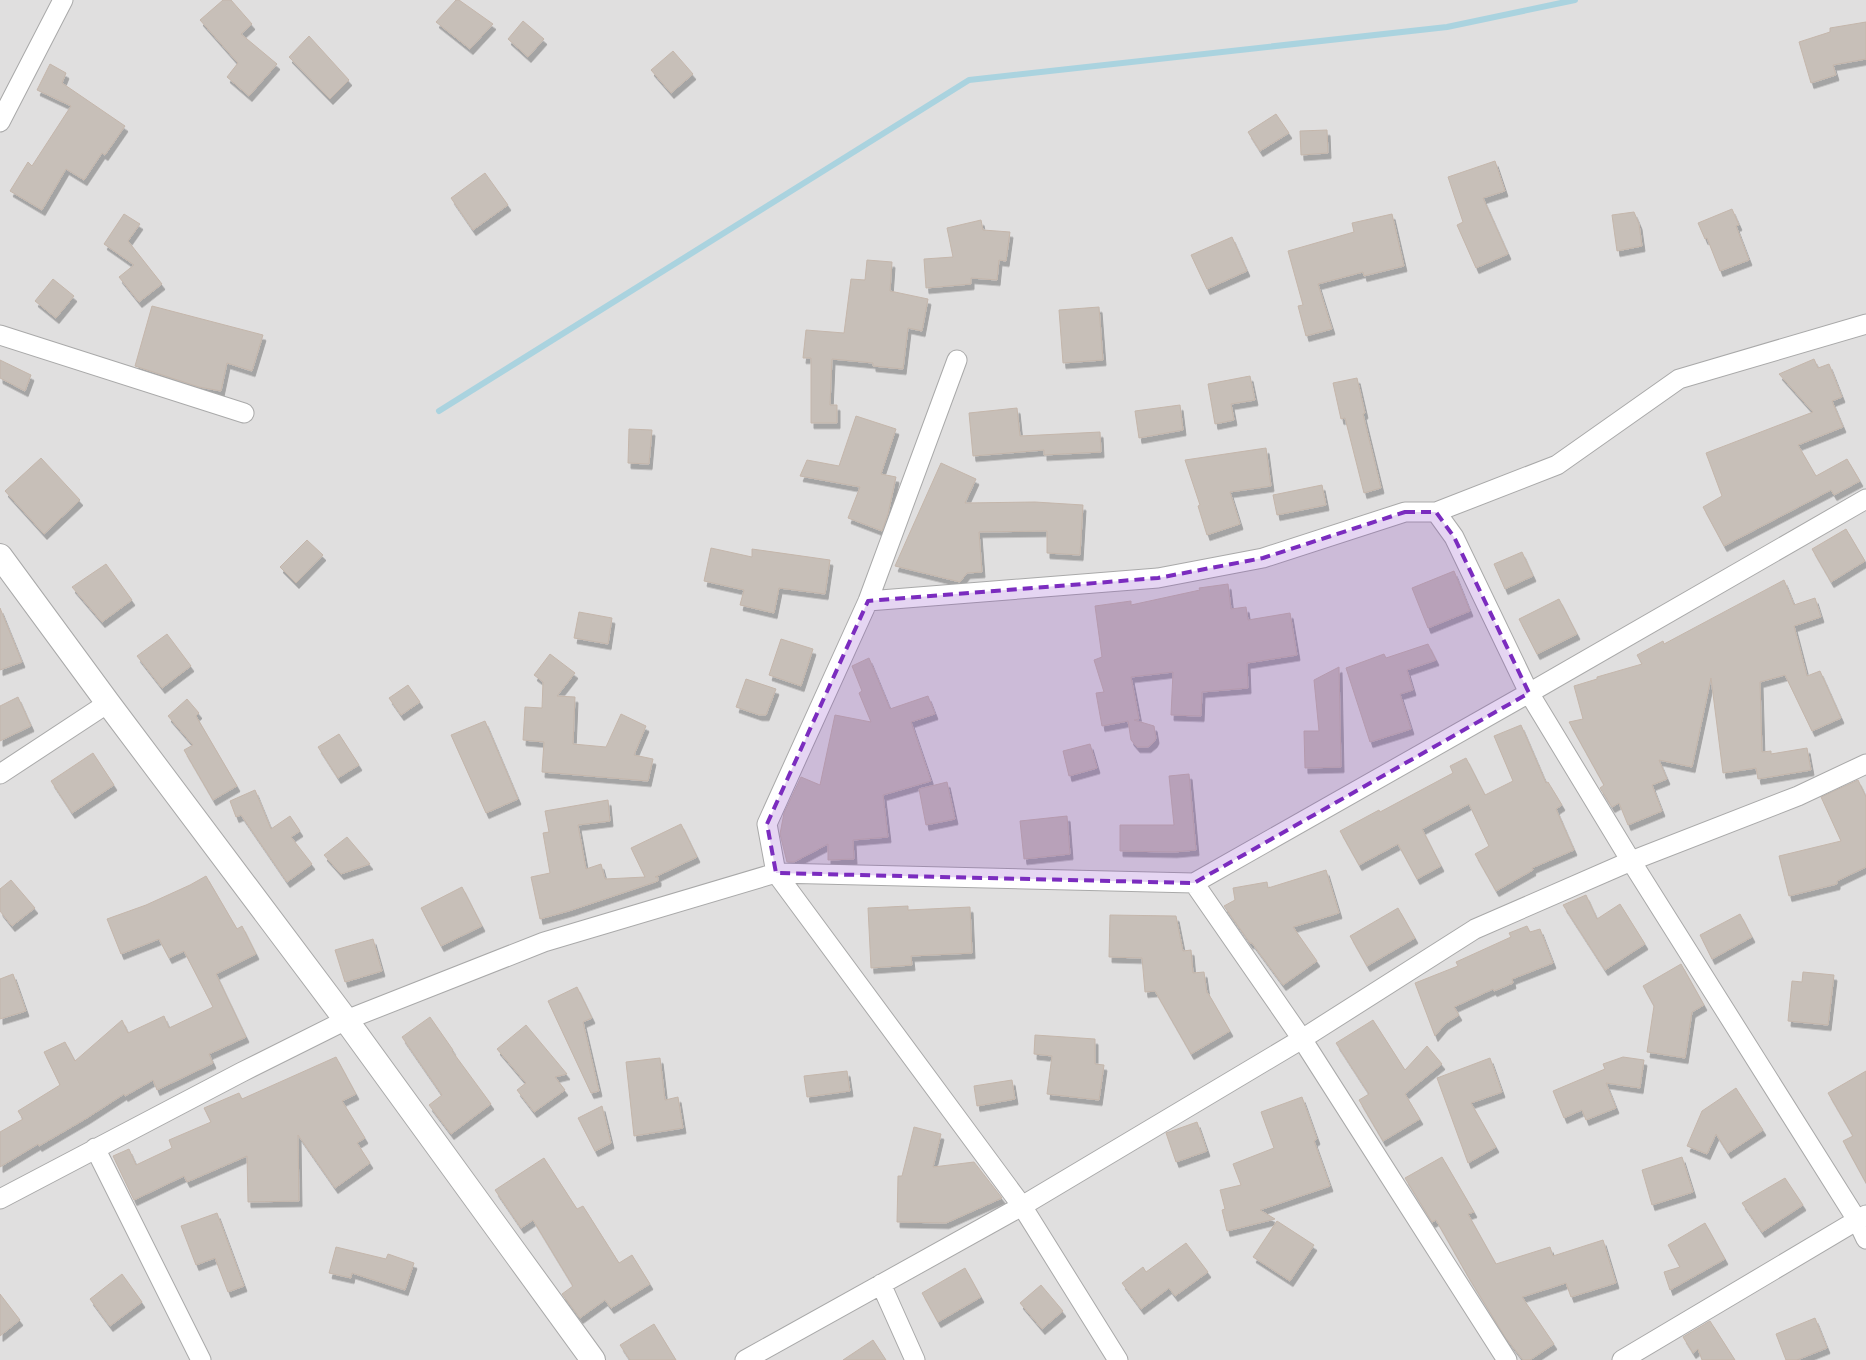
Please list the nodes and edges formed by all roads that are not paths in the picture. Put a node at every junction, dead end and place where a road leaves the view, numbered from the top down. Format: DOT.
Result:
graph roads {
  1 [pos="63,0"];
  2 [pos="0,122"];
  3 [pos="1866,324"];
  4 [pos="0,335"];
  5 [pos="958,360"];
  6 [pos="244,414"];
  7 [pos="1866,499"];
  8 [pos="1436,512"];
  9 [pos="0,556"];
  10 [pos="868,601"];
  11 [pos="1529,694"];
  12 [pos="108,703"];
  13 [pos="1866,764"];
  14 [pos="0,774"];
  15 [pos="1631,861"];
  16 [pos="776,873"];
  17 [pos="1194,883"];
  18 [pos="346,1020"];
  19 [pos="1302,1040"];
  20 [pos="95,1148"];
  21 [pos="0,1199"];
  22 [pos="1022,1206"];
  23 [pos="1861,1218"];
  24 [pos="1866,1239"];
  25 [pos="881,1284"];
  26 [pos="201,1360"];
  27 [pos="593,1360"];
  28 [pos="745,1360"];
  29 [pos="915,1360"];
  30 [pos="1118,1360"];
  31 [pos="1507,1360"];
  32 [pos="1622,1360"];
  1 -- 2 [label="street"];
  3 -- 8 [label="street"];
  4 -- 6 [label="street"];
  5 -- 10 [label="street"];
  7 -- 11 [label="street"];
  8 -- 10 [label="street"];
  8 -- 11 [label="street"];
  9 -- 12 [label="street"];
  10 -- 16 [label="street"];
  11 -- 15 [label="street"];
  11 -- 17 [label="street"];
  12 -- 14 [label="street"];
  12 -- 18 [label="street"];
  13 -- 15 [label="street"];
  15 -- 19 [label="street"];
  15 -- 23 [label="street"];
  16 -- 17 [label="street"];
  16 -- 18 [label="street"];
  16 -- 22 [label="street"];
  17 -- 19 [label="street"];
  18 -- 20 [label="street"];
  18 -- 27 [label="street"];
  19 -- 22 [label="street"];
  19 -- 31 [label="street"];
  20 -- 21 [label="street"];
  20 -- 26 [label="street"];
  22 -- 25 [label="street"];
  22 -- 30 [label="street"];
  23 -- 24 [label="street"];
  23 -- 32 [label="street"];
  25 -- 28 [label="street"];
  25 -- 29 [label="street"];
}
